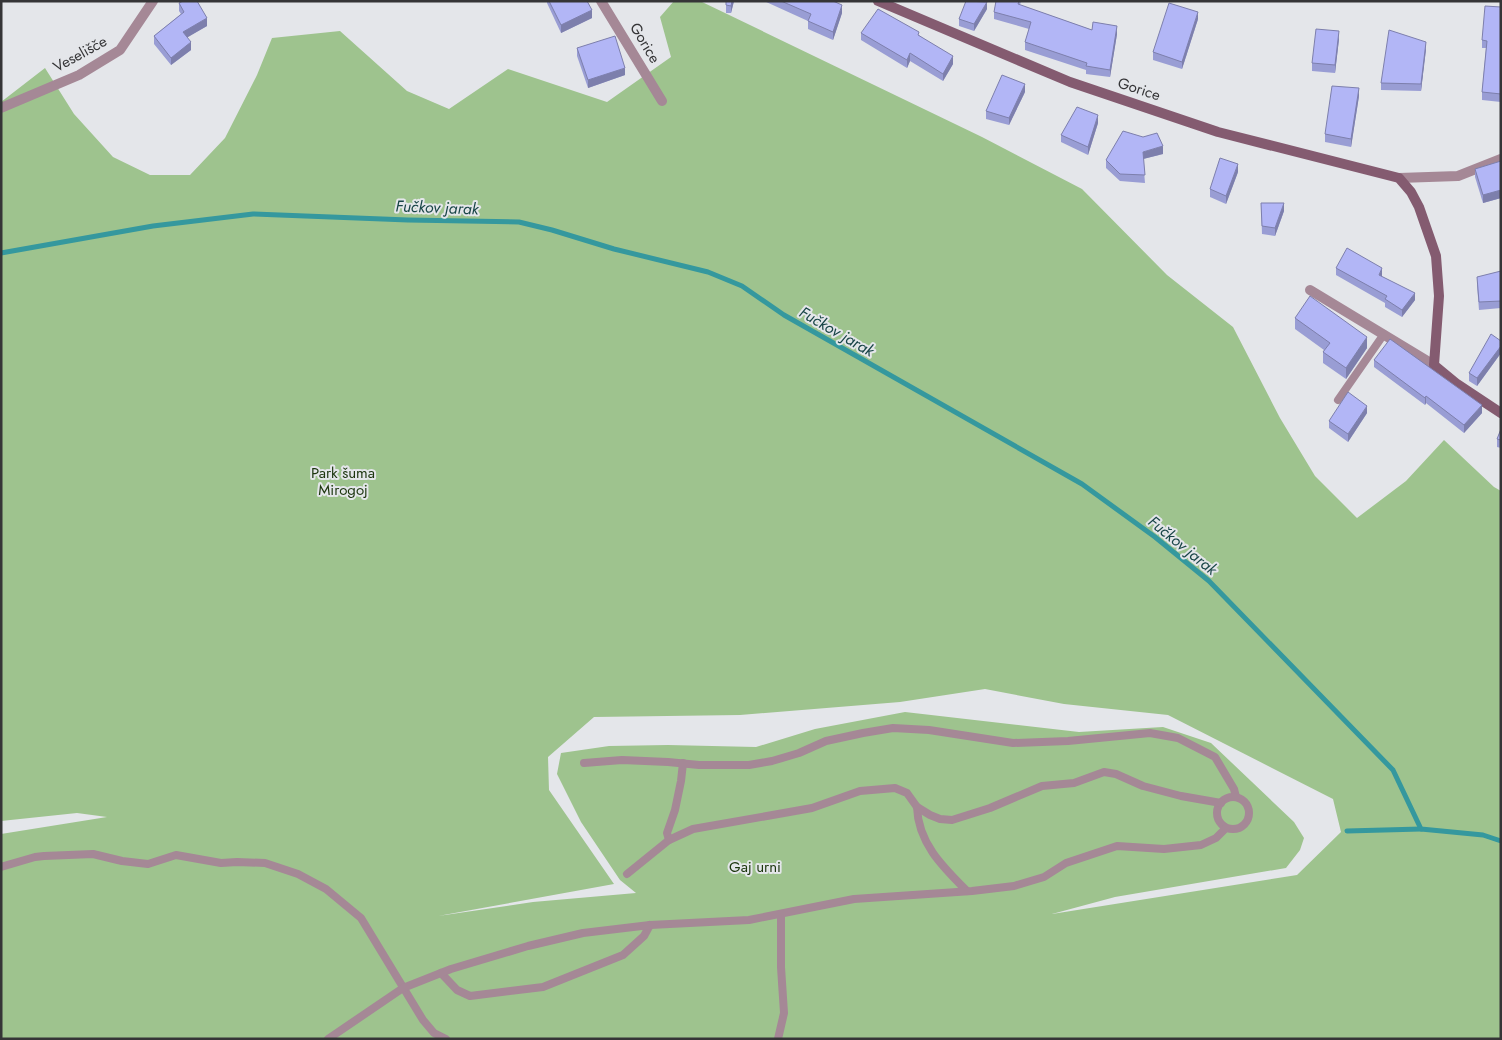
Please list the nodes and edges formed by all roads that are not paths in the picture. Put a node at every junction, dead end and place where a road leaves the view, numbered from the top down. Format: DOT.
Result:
graph roads {
  1 [pos="153,1"];
  2 [pos="601,1"];
  3 [pos="878,1"];
  4 [pos="662,101"];
  5 [pos="1,108"];
  6 [pos="1501,159"];
  7 [pos="1399,178"];
  8 [pos="1310,290"];
  9 [pos="1384,334"];
  10 [pos="1434,365"];
  11 [pos="1338,400"];
  12 [pos="1501,412"];
  13 [pos="584,763"];
  14 [pos="683,763"];
  15 [pos="1236,797"];
  16 [pos="1221,803"];
  17 [pos="917,807"];
  18 [pos="1226,828"];
  19 [pos="669,840"];
  20 [pos="1,867"];
  21 [pos="627,874"];
  22 [pos="967,891"];
  23 [pos="781,914"];
  24 [pos="650,925"];
  25 [pos="441,973"];
  26 [pos="402,988"];
  27 [pos="328,1039"];
  28 [pos="446,1039"];
  29 [pos="778,1039"];
  1 -- 5 [label="street, Veselišče"];
  2 -- 4 [label="street, Gorice"];
  3 -- 7 [label="street, Gorice"];
  6 -- 7 [label="street, Gorice"];
  7 -- 10 [label="street"];
  8 -- 9 [label="street"];
  9 -- 10 [label="street"];
  9 -- 11 [label="lane"];
  10 -- 12 [label="street"];
  13 -- 14 [label="lane"];
  14 -- 15 [label="lane"];
  14 -- 19 [label="lane"];
  15 -- 16 [label="lane"];
  15 -- 18 [label="lane"];
  16 -- 17 [label="lane"];
  16 -- 18 [label="lane"];
  17 -- 19 [label="lane"];
  17 -- 22 [label="lane"];
  18 -- 22 [label="lane"];
  19 -- 21 [label="lane"];
  20 -- 26 [label="lane"];
  22 -- 23 [label="lane"];
  23 -- 24 [label="lane"];
  23 -- 29 [label="lane"];
  24 -- 25 [label="lane"];
  24 -- 25 [label="lane"];
  25 -- 26 [label="lane"];
  26 -- 27 [label="lane"];
  26 -- 28 [label="lane"];
}
